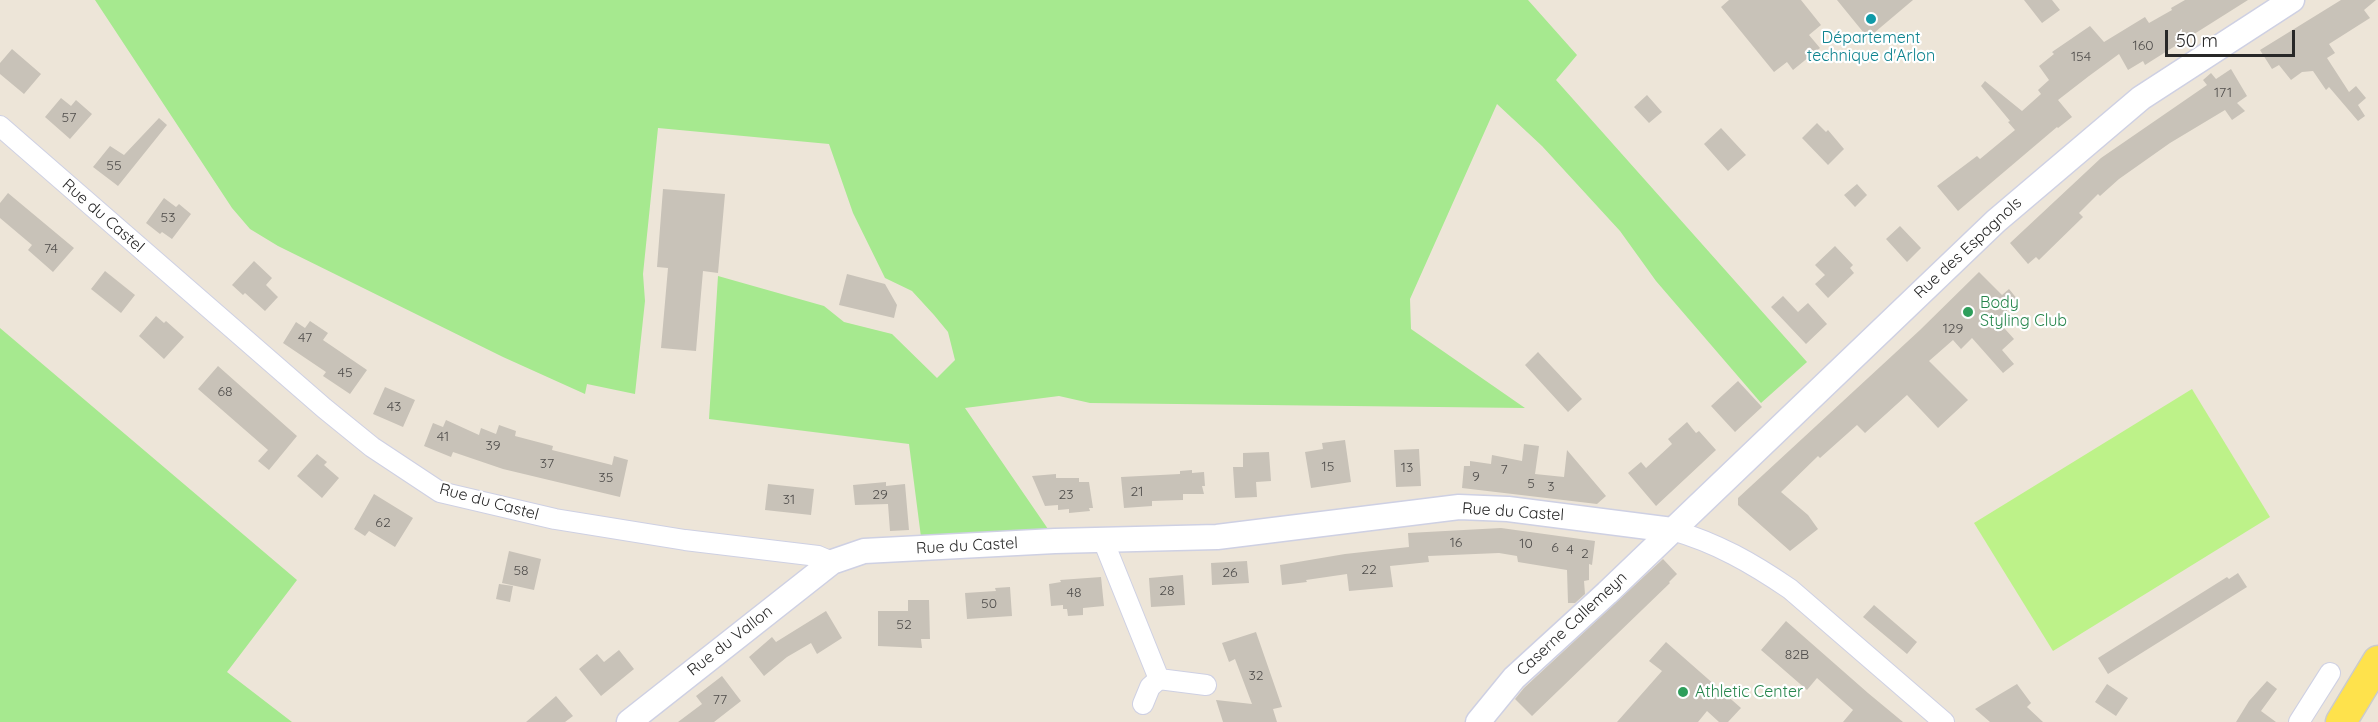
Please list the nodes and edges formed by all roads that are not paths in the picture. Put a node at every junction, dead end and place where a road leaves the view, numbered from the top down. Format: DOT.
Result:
graph roads {
  1 [pos="2292,0"];
  2 [pos="0,126"];
  3 [pos="1672,530"];
  4 [pos="1103,540"];
  5 [pos="832,562"];
  6 [pos="2378,661"];
  7 [pos="2330,673"];
  8 [pos="1160,679"];
  9 [pos="1206,685"];
  10 [pos="1143,704"];
  11 [pos="629,722"];
  12 [pos="1478,722"];
  13 [pos="1944,722"];
  14 [pos="2299,722"];
  15 [pos="2341,722"];
  1 -- 3 [label="street, Rue des Espagnols"];
  2 -- 5 [label="street, Rue du Castel"];
  3 -- 4 [label="street, Rue du Castel"];
  3 -- 12 [label="street, Caserne Callemeyn"];
  3 -- 13 [label="street"];
  4 -- 5 [label="street, Rue du Castel"];
  4 -- 8 [label="street"];
  5 -- 11 [label="street, Rue du Vallon"];
  6 -- 15 [label="main road"];
  7 -- 14 [label="street"];
  8 -- 9 [label="street"];
  8 -- 10 [label="street"];
}
